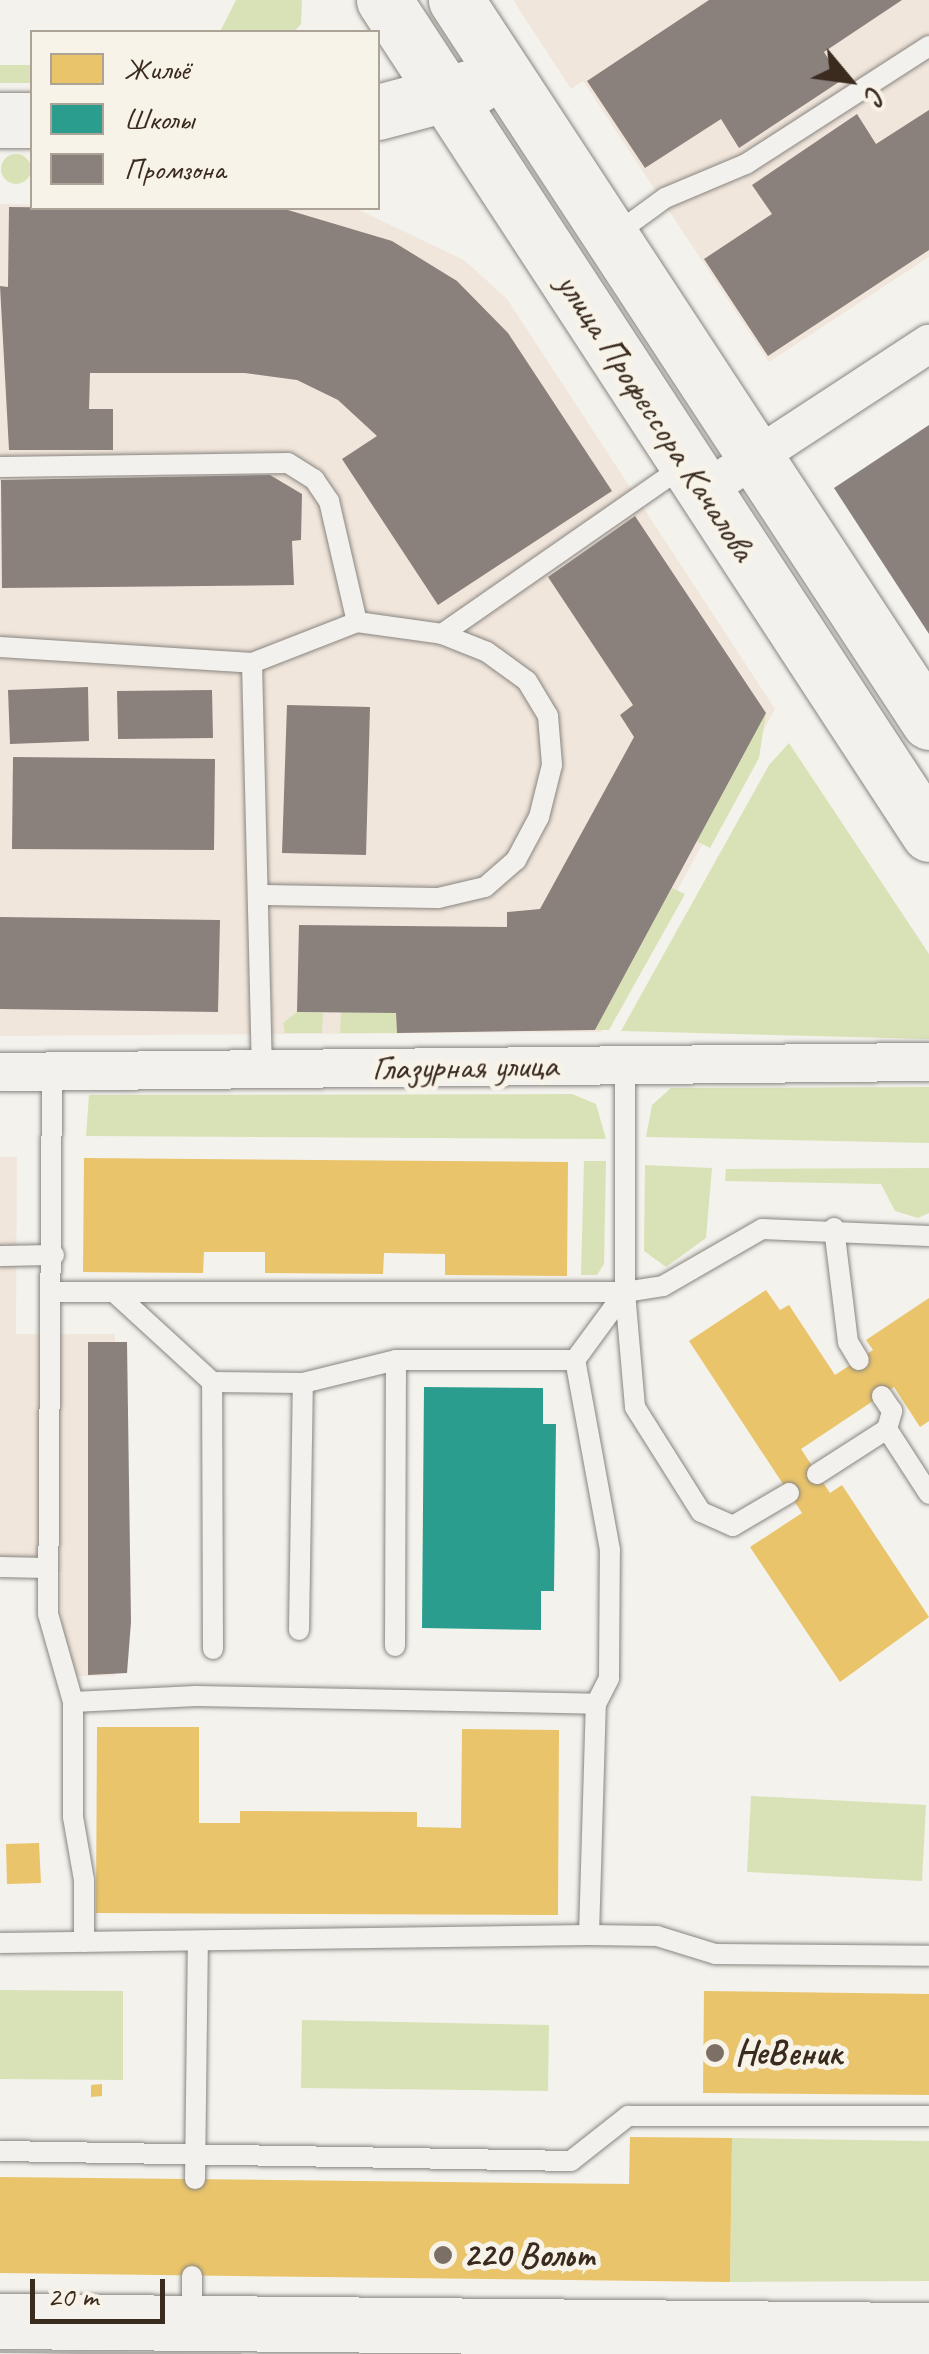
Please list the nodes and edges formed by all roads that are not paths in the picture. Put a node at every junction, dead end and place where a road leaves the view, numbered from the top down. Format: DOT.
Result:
graph roads {
  1 [pos="384,0"];
  2 [pos="456,0"];
  3 [pos="929,46"];
  4 [pos="506,76"];
  5 [pos="446,96"];
  6 [pos="380,112"];
  7 [pos="0,120"];
  8 [pos="30,120"];
  9 [pos="612,238"];
  10 [pos="929,344"];
  11 [pos="755,457"];
  12 [pos="0,467"];
  13 [pos="695,477"];
  14 [pos="357,622"];
  15 [pos="442,634"];
  16 [pos="0,648"];
  17 [pos="252,664"];
  18 [pos="929,722"];
  19 [pos="929,834"];
  20 [pos="260,895"];
  21 [pos="929,1062"];
  22 [pos="625,1065"];
  23 [pos="262,1069"];
  24 [pos="52,1071"];
  25 [pos="0,1072"];
  26 [pos="834,1228"];
  27 [pos="929,1236"];
  28 [pos="0,1256"];
  29 [pos="54,1256"];
  30 [pos="54,1292"];
  31 [pos="624,1292"];
  32 [pos="115,1293"];
  33 [pos="396,1360"];
  34 [pos="574,1360"];
  35 [pos="859,1360"];
  36 [pos="212,1382"];
  37 [pos="302,1383"];
  38 [pos="882,1396"];
  39 [pos="888,1429"];
  40 [pos="817,1474"];
  41 [pos="926,1483"];
  42 [pos="789,1494"];
  43 [pos="0,1567"];
  44 [pos="47,1568"];
  45 [pos="299,1630"];
  46 [pos="395,1646"];
  47 [pos="213,1649"];
  48 [pos="74,1702"];
  49 [pos="596,1704"];
  50 [pos="589,1935"];
  51 [pos="198,1941"];
  52 [pos="84,1942"];
  53 [pos="0,1944"];
  54 [pos="929,1956"];
  55 [pos="929,2116"];
  56 [pos="0,2150"];
  57 [pos="196,2153"];
  58 [pos="195,2179"];
  59 [pos="0,2321"];
  60 [pos="929,2330"];
  1 -- 5 [label="main road, улица Профессора Качалова"];
  2 -- 4 [label="main road, улица Профессора Качалова"];
  3 -- 9 [label="lane"];
  4 -- 5 [label="main road"];
  4 -- 9 [label="main road, улица Профессора Качалова"];
  5 -- 6 [label="main road"];
  5 -- 13 [label="main road, улица Профессора Качалова"];
  7 -- 8 [label="main road"];
  9 -- 11 [label="main road, улица Профессора Качалова"];
  10 -- 11 [label="street"];
  11 -- 13 [label="street"];
  11 -- 18 [label="main road, улица Профессора Качалова"];
  12 -- 14 [label="lane"];
  13 -- 15 [label="lane"];
  13 -- 19 [label="main road, улица Профессора Качалова"];
  14 -- 15 [label="lane"];
  14 -- 17 [label="lane"];
  15 -- 20 [label="lane"];
  16 -- 17 [label="lane"];
  17 -- 20 [label="lane"];
  20 -- 23 [label="lane"];
  21 -- 22 [label="street, Глазурная улица"];
  22 -- 23 [label="street, Глазурная улица"];
  22 -- 31 [label="lane"];
  23 -- 24 [label="street, Глазурная улица"];
  24 -- 25 [label="street, Глазурная улица"];
  24 -- 29 [label="lane"];
  26 -- 27 [label="lane"];
  26 -- 31 [label="lane"];
  26 -- 35 [label="lane"];
  28 -- 29 [label="lane"];
  29 -- 30 [label="lane"];
  30 -- 32 [label="lane"];
  30 -- 44 [label="lane"];
  31 -- 32 [label="lane"];
  31 -- 34 [label="lane"];
  31 -- 42 [label="lane"];
  32 -- 36 [label="lane"];
  33 -- 34 [label="lane"];
  33 -- 37 [label="lane"];
  33 -- 46 [label="lane"];
  34 -- 49 [label="lane"];
  36 -- 37 [label="lane"];
  36 -- 47 [label="lane"];
  37 -- 45 [label="lane"];
  38 -- 39 [label="lane"];
  39 -- 40 [label="lane"];
  39 -- 41 [label="lane"];
  43 -- 44 [label="lane"];
  44 -- 48 [label="lane"];
  48 -- 49 [label="lane"];
  48 -- 52 [label="lane"];
  49 -- 50 [label="lane"];
  50 -- 51 [label="lane"];
  50 -- 54 [label="lane"];
  51 -- 52 [label="lane"];
  51 -- 57 [label="lane"];
  52 -- 53 [label="lane"];
  55 -- 57 [label="lane"];
  56 -- 57 [label="lane"];
  57 -- 58 [label="lane"];
  59 -- 60 [label="main road"];
}
